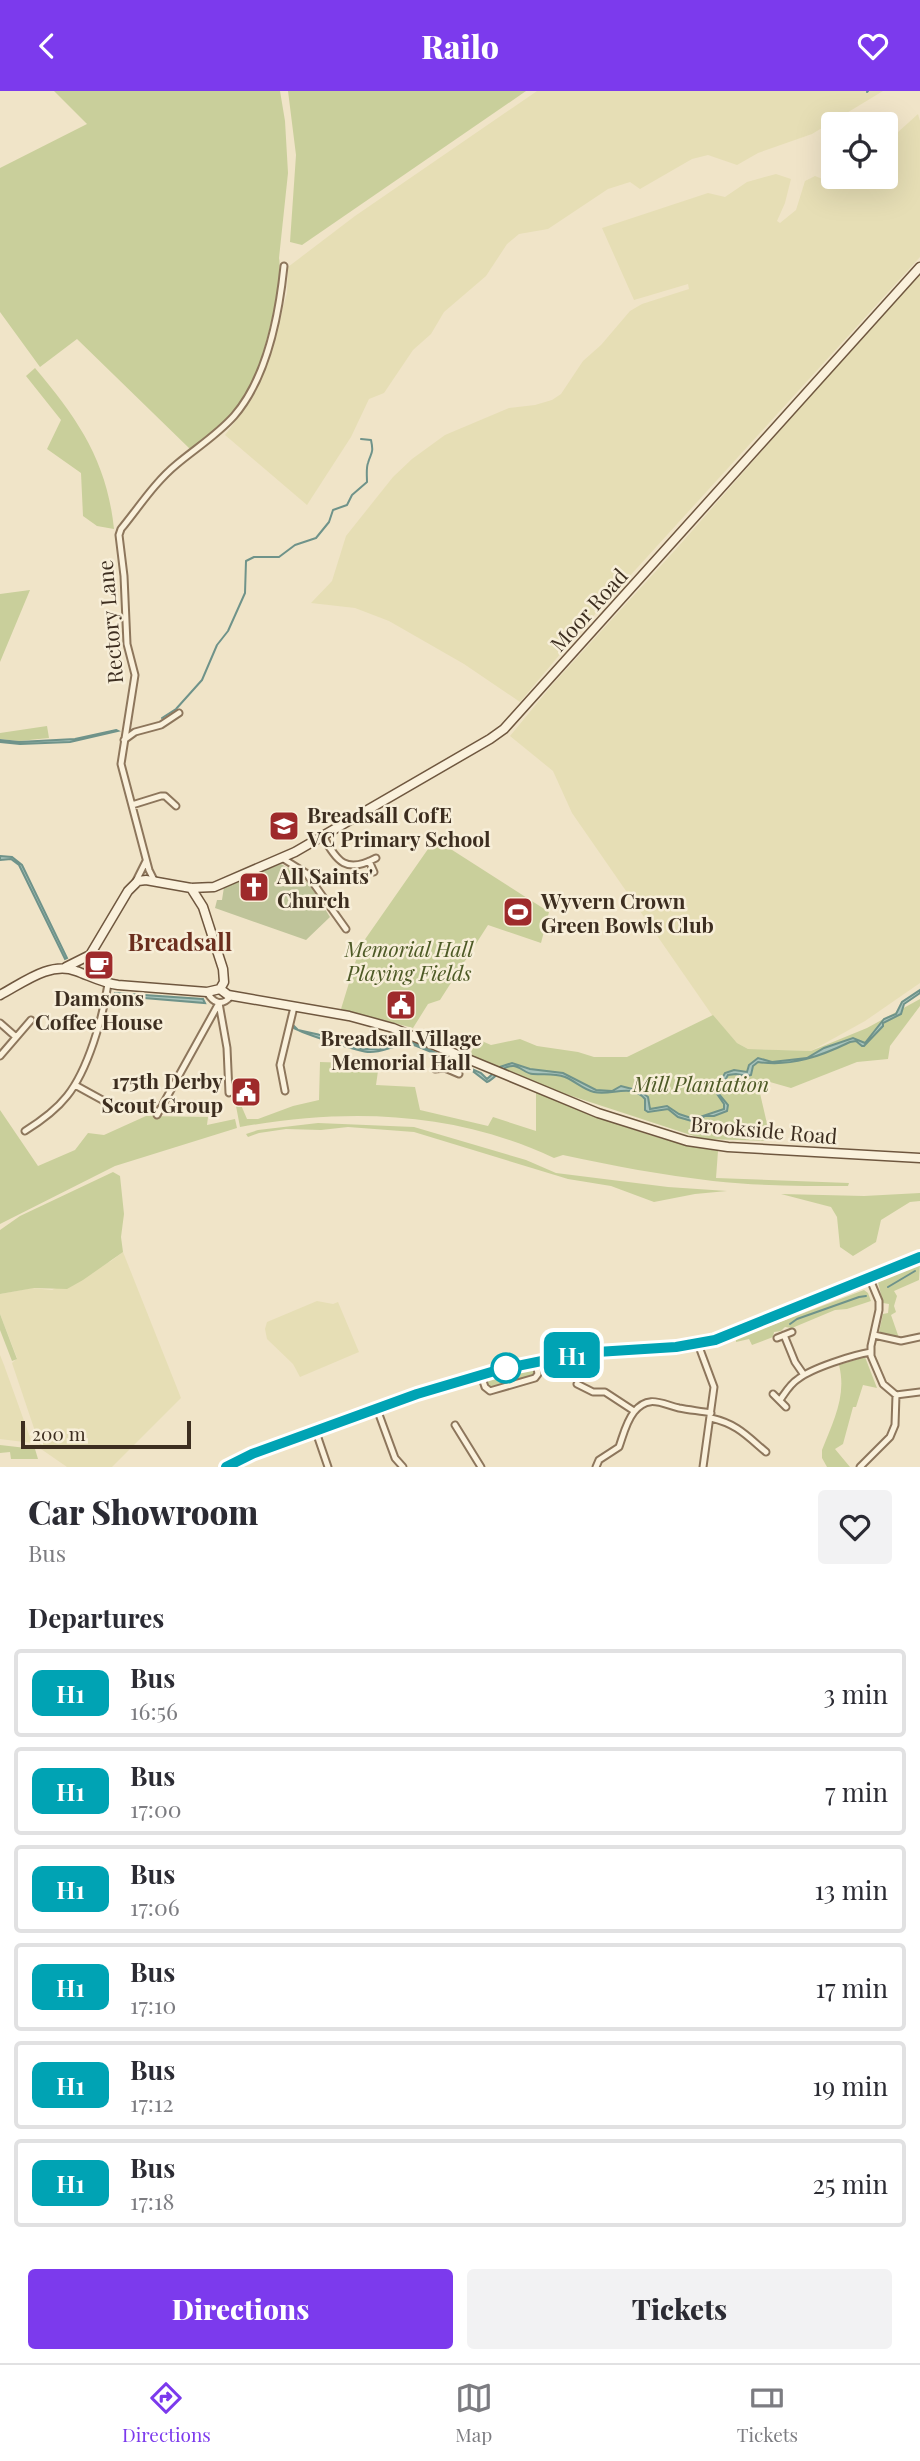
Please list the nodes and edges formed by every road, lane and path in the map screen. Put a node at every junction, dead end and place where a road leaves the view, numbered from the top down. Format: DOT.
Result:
graph roads {
  1 [pos="284,266"];
  2 [pos="920,267"];
  3 [pos="179,713"];
  4 [pos="126,722"];
  5 [pos="141,731"];
  6 [pos="124,740"];
  7 [pos="132,805"];
  8 [pos="176,806"];
  9 [pos="323,836"];
  10 [pos="282,858"];
  11 [pos="376,858"];
  12 [pos="146,861"];
  13 [pos="369,861"];
  14 [pos="374,872"];
  15 [pos="155,882"];
  16 [pos="134,884"];
  17 [pos="214,887"];
  18 [pos="191,888"];
  19 [pos="203,907"];
  20 [pos="346,929"];
  21 [pos="90,955"];
  22 [pos="66,967"];
  23 [pos="86,974"];
  24 [pos="108,984"];
  25 [pos="220,989"];
  26 [pos="207,992"];
  27 [pos="0,995"];
  28 [pos="231,995"];
  29 [pos="219,1003"];
  30 [pos="294,1007"];
  31 [pos="31,1020"];
  32 [pos="0,1023"];
  33 [pos="16,1037"];
  34 [pos="0,1056"];
  35 [pos="452,1058"];
  36 [pos="435,1069"];
  37 [pos="447,1069"];
  38 [pos="459,1075"];
  39 [pos="75,1085"];
  40 [pos="285,1091"];
  41 [pos="229,1093"];
  42 [pos="102,1101"];
  43 [pos="115,1107"];
  44 [pos="98,1108"];
  45 [pos="157,1115"];
  46 [pos="37,1123"];
  47 [pos="42,1129"];
  48 [pos="25,1131"];
  49 [pos="920,1158"];
  50 [pos="920,1257"];
  51 [pos="869,1277"];
  52 [pos="792,1332"];
  53 [pos="784,1335"];
  54 [pos="874,1335"];
  55 [pos="920,1337"];
  56 [pos="777,1338"];
  57 [pos="698,1344"];
  58 [pos="871,1352"];
  59 [pos="536,1361"];
  60 [pos="480,1374"];
  61 [pos="804,1375"];
  62 [pos="577,1384"];
  63 [pos="920,1392"];
  64 [pos="773,1394"];
  65 [pos="896,1395"];
  66 [pos="780,1400"];
  67 [pos="786,1407"];
  68 [pos="377,1409"];
  69 [pos="634,1411"];
  70 [pos="711,1415"];
  71 [pos="455,1425"];
  72 [pos="316,1432"];
  73 [pos="766,1452"];
  74 [pos="857,1466"];
  75 [pos="226,1467"];
  76 [pos="328,1467"];
  77 [pos="402,1467"];
  78 [pos="481,1467"];
  79 [pos="596,1467"];
  80 [pos="703,1467"];
  1 -- 4 [label="street, Rectory Lane"];
  2 -- 9 [label="street, Moor Road"];
  3 -- 5 [label="street"];
  4 -- 5 [label="street"];
  4 -- 6 [label="street, Rectory Lane"];
  5 -- 6 [label="street"];
  6 -- 7 [label="street, Rectory Lane"];
  7 -- 8 [label="street"];
  7 -- 12 [label="street, Rectory Lane"];
  9 -- 10 [label="street, Moor Road"];
  9 -- 13 [label="street"];
  10 -- 17 [label="street, Moor Road"];
  10 -- 20 [label="street"];
  11 -- 13 [label="street"];
  12 -- 15 [label="street, Rectory Lane"];
  12 -- 16 [label="street"];
  13 -- 14 [label="street"];
  15 -- 16 [label="street"];
  15 -- 18 [label="street, Moor Road"];
  16 -- 21 [label="street"];
  17 -- 18 [label="street, Moor Road"];
  17 -- 19 [label="street"];
  18 -- 19 [label="street"];
  19 -- 25 [label="street"];
  21 -- 22 [label="street"];
  21 -- 23 [label="street"];
  22 -- 23 [label="street"];
  22 -- 27 [label="street"];
  23 -- 24 [label="street"];
  24 -- 26 [label="street"];
  24 -- 39 [label="street"];
  25 -- 26 [label="street"];
  25 -- 28 [label="street, Brookside Road"];
  26 -- 29 [label="street"];
  28 -- 29 [label="street"];
  28 -- 30 [label="street, Brookside Road"];
  29 -- 41 [label="street"];
  29 -- 45 [label="street"];
  30 -- 35 [label="street, Brookside Road"];
  30 -- 40 [label="street"];
  31 -- 33 [label="street"];
  32 -- 33 [label="street"];
  33 -- 34 [label="street"];
  35 -- 37 [label="street"];
  35 -- 49 [label="street, Brookside Road"];
  36 -- 37 [label="street"];
  37 -- 38 [label="street"];
  39 -- 42 [label="street"];
  39 -- 46 [label="street"];
  42 -- 43 [label="street"];
  42 -- 44 [label="street"];
  46 -- 47 [label="street"];
  46 -- 48 [label="street"];
  50 -- 51 [label="main road"];
  51 -- 54 [label="street"];
  51 -- 57 [label="main road"];
  52 -- 53 [label="street"];
  53 -- 56 [label="street"];
  53 -- 61 [label="street"];
  54 -- 55 [label="street"];
  54 -- 58 [label="street"];
  57 -- 59 [label="main road"];
  57 -- 70 [label="street"];
  58 -- 61 [label="street"];
  58 -- 65 [label="street"];
  59 -- 60 [label="main road"];
  59 -- 60 [label="street"];
  60 -- 68 [label="main road"];
  61 -- 66 [label="street"];
  62 -- 69 [label="street"];
  63 -- 65 [label="street"];
  64 -- 66 [label="street"];
  65 -- 74 [label="street"];
  66 -- 67 [label="street"];
  68 -- 72 [label="main road"];
  68 -- 77 [label="street"];
  69 -- 70 [label="street"];
  69 -- 79 [label="street"];
  70 -- 73 [label="street"];
  70 -- 80 [label="street"];
  71 -- 78 [label="street"];
  72 -- 75 [label="main road"];
  72 -- 76 [label="street"];
}
